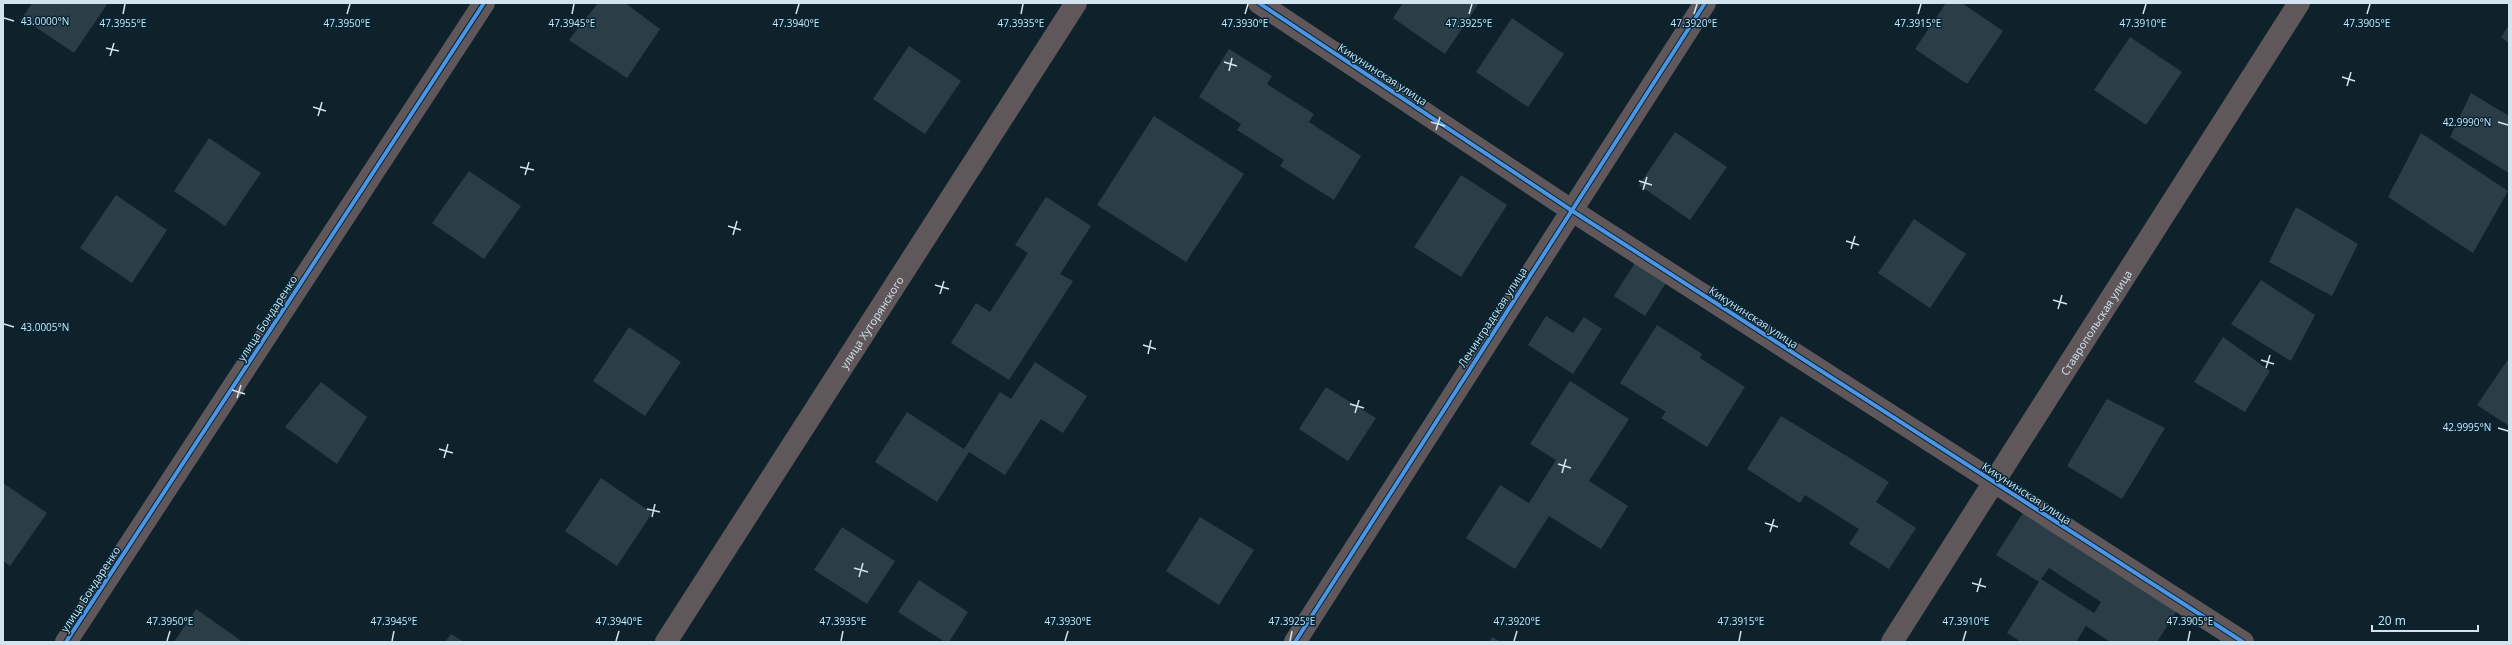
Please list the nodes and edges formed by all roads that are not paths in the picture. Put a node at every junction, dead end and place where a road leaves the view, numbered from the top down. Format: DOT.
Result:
graph roads {
  1 [pos="484,3"];
  2 [pos="1076,3"];
  3 [pos="1259,3"];
  4 [pos="1705,3"];
  5 [pos="2299,3"];
  6 [pos="1571,210"];
  7 [pos="1994,482"];
  8 [pos="66,642"];
  9 [pos="666,642"];
  10 [pos="1295,642"];
  11 [pos="1892,642"];
  12 [pos="2243,642"];
  1 -- 8 [label="street, улица Бондаренко"];
  2 -- 9 [label="street, улица Хуторянского"];
  3 -- 6 [label="street, Кикунинская улица"];
  4 -- 6 [label="street, Ленинградская улица"];
  5 -- 7 [label="street, Ставропольская улица"];
  6 -- 7 [label="street, Кикунинская улица"];
  6 -- 10 [label="street, Ленинградская улица"];
  7 -- 11 [label="street, Ставропольская улица"];
  7 -- 12 [label="street, Кикунинская улица"];
}
